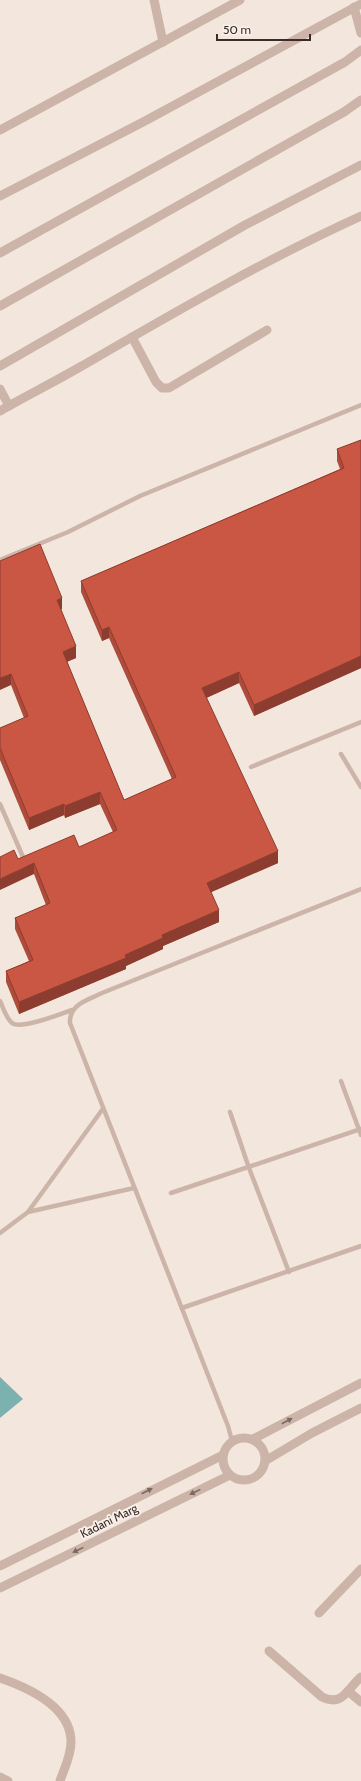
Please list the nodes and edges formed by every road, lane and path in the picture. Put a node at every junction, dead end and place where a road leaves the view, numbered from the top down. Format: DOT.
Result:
graph roads {
  1 [pos="154,0"];
  2 [pos="240,0"];
  3 [pos="357,5"];
  4 [pos="361,33"];
  5 [pos="163,42"];
  6 [pos="361,50"];
  7 [pos="361,100"];
  8 [pos="0,130"];
  9 [pos="361,165"];
  10 [pos="0,196"];
  11 [pos="361,216"];
  12 [pos="0,253"];
  13 [pos="0,306"];
  14 [pos="267,330"];
  15 [pos="132,337"];
  16 [pos="0,366"];
  17 [pos="0,390"];
  18 [pos="9,406"];
  19 [pos="361,406"];
  20 [pos="0,411"];
  21 [pos="0,560"];
  22 [pos="361,722"];
  23 [pos="341,754"];
  24 [pos="251,767"];
  25 [pos="361,787"];
  26 [pos="0,804"];
  27 [pos="23,857"];
  28 [pos="361,889"];
  29 [pos="0,1001"];
  30 [pos="72,1010"];
  31 [pos="341,1081"];
  32 [pos="102,1110"];
  33 [pos="230,1112"];
  34 [pos="360,1131"];
  35 [pos="249,1168"];
  36 [pos="134,1188"];
  37 [pos="171,1193"];
  38 [pos="28,1212"];
  39 [pos="0,1233"];
  40 [pos="361,1246"];
  41 [pos="289,1272"];
  42 [pos="182,1308"];
  43 [pos="361,1383"];
  44 [pos="361,1408"];
  45 [pos="252,1439"];
  46 [pos="232,1441"];
  47 [pos="222,1455"];
  48 [pos="265,1462"];
  49 [pos="230,1475"];
  50 [pos="0,1566"];
  51 [pos="361,1569"];
  52 [pos="0,1588"];
  53 [pos="319,1613"];
  54 [pos="269,1651"];
  55 [pos="361,1677"];
  56 [pos="0,1678"];
  57 [pos="348,1691"];
  58 [pos="361,1702"];
  59 [pos="0,1777"];
  60 [pos="8,1781"];
  61 [pos="60,1781"];
  1 -- 5 [label="street"];
  2 -- 5 [label="street"];
  3 -- 4 [label="street"];
  3 -- 10 [label="street"];
  5 -- 8 [label="street"];
  6 -- 12 [label="street"];
  7 -- 13 [label="street"];
  9 -- 16 [label="street"];
  11 -- 15 [label="street"];
  14 -- 15 [label="street"];
  15 -- 18 [label="street"];
  17 -- 18 [label="street"];
  18 -- 20 [label="street"];
  19 -- 21 [label="lane"];
  22 -- 24 [label="lane"];
  23 -- 25 [label="lane"];
  26 -- 27 [label="lane"];
  28 -- 30 [label="lane"];
  29 -- 30 [label="lane"];
  30 -- 32 [label="lane"];
  31 -- 34 [label="lane"];
  32 -- 36 [label="lane"];
  32 -- 38 [label="lane"];
  33 -- 35 [label="lane"];
  34 -- 35 [label="lane"];
  35 -- 37 [label="lane"];
  35 -- 41 [label="lane"];
  36 -- 38 [label="lane"];
  36 -- 42 [label="lane"];
  38 -- 39 [label="lane"];
  40 -- 41 [label="lane"];
  41 -- 42 [label="lane"];
  42 -- 46 [label="lane"];
  45 -- 43 [label="street, one-way"];
  44 -- 48 [label="street"];
  45 -- 46 [label="street"];
  45 -- 48 [label="street"];
  46 -- 47 [label="street"];
  47 -- 49 [label="street"];
  50 -- 47 [label="street, Kadani Marg, one-way"];
  48 -- 49 [label="street"];
  49 -- 52 [label="street, Kadani Marg, one-way"];
  51 -- 53 [label="street"];
  54 -- 57 [label="street"];
  55 -- 57 [label="street"];
  56 -- 61 [label="street"];
  57 -- 58 [label="street"];
  59 -- 60 [label="street"];
}
